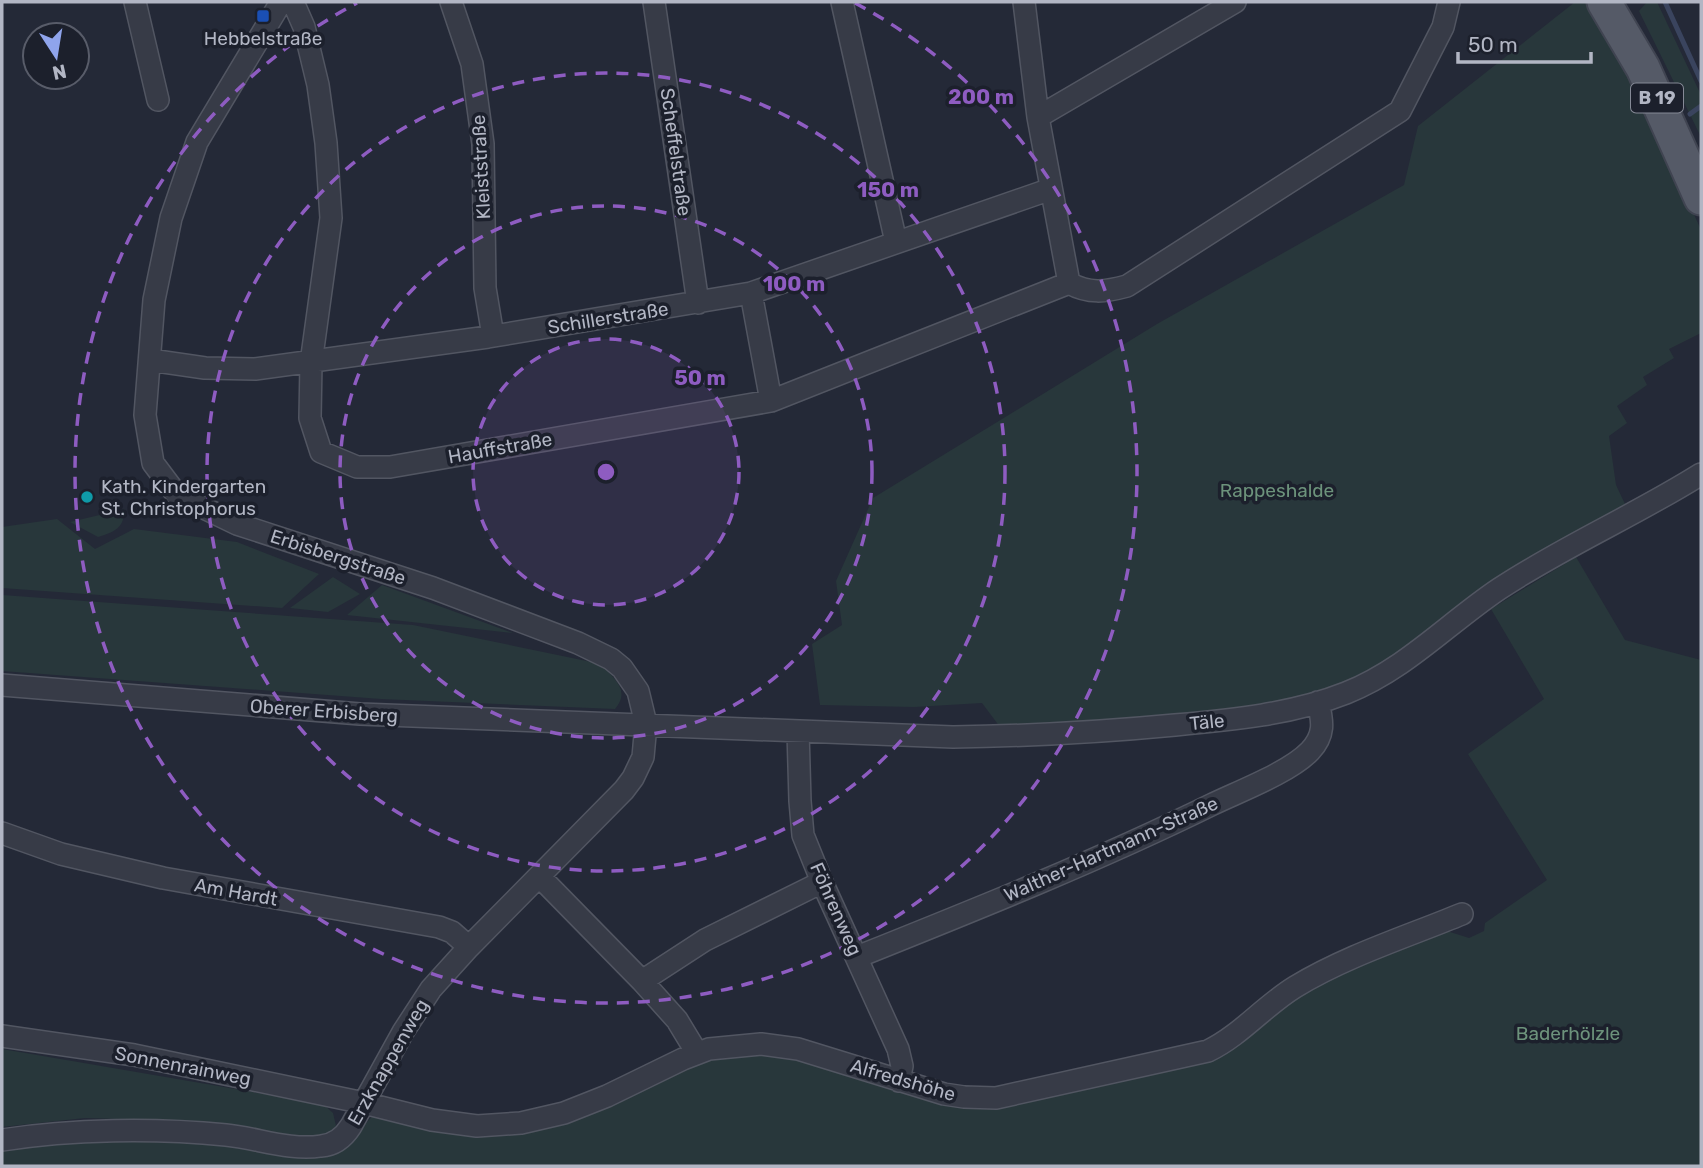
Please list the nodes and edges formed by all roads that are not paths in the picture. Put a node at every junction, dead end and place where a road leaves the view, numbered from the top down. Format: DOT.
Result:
graph roads {
  1 [pos="135,2"];
  2 [pos="281,2"];
  3 [pos="293,2"];
  4 [pos="451,2"];
  5 [pos="654,2"];
  6 [pos="842,2"];
  7 [pos="1024,2"];
  8 [pos="1236,2"];
  9 [pos="1449,2"];
  10 [pos="1604,2"];
  11 [pos="158,100"];
  12 [pos="1038,117"];
  13 [pos="1051,189"];
  14 [pos="1701,198"];
  15 [pos="896,242"];
  16 [pos="1069,284"];
  17 [pos="751,293"];
  18 [pos="698,303"];
  19 [pos="493,336"];
  20 [pos="149,360"];
  21 [pos="311,363"];
  22 [pos="771,401"];
  23 [pos="1701,474"];
  24 [pos="2,685"];
  25 [pos="1318,702"];
  26 [pos="646,724"];
  27 [pos="798,731"];
  28 [pos="2,833"];
  29 [pos="539,876"];
  30 [pos="822,882"];
  31 [pos="1462,914"];
  32 [pos="469,947"];
  33 [pos="857,957"];
  34 [pos="642,981"];
  35 [pos="2,1036"];
  36 [pos="696,1053"];
  37 [pos="899,1080"];
  38 [pos="364,1103"];
  39 [pos="2,1140"];
  1 -- 11 [label="street"];
  2 -- 20 [label="street, Erbisbergstraße"];
  3 -- 21 [label="street"];
  4 -- 19 [label="street, Kleiststraße"];
  5 -- 18 [label="street, Scheffelstraße"];
  6 -- 15 [label="street"];
  7 -- 12 [label="street"];
  8 -- 12 [label="street"];
  9 -- 16 [label="street"];
  10 -- 14 [label="main road, B 19"];
  12 -- 13 [label="street"];
  13 -- 15 [label="street, Schillerstraße"];
  13 -- 16 [label="street"];
  15 -- 17 [label="street, Schillerstraße"];
  16 -- 22 [label="street, Hauffstraße"];
  17 -- 18 [label="street, Schillerstraße"];
  17 -- 22 [label="street"];
  18 -- 19 [label="street, Schillerstraße"];
  19 -- 21 [label="street, Schillerstraße"];
  20 -- 21 [label="street, Schillerstraße"];
  20 -- 26 [label="street, Erbisbergstraße"];
  21 -- 22 [label="street, Hauffstraße"];
  23 -- 25 [label="street, Täle"];
  24 -- 26 [label="street, Oberer Erbisberg"];
  25 -- 27 [label="street, Täle"];
  25 -- 33 [label="street, Walther-Hartmann-Straße"];
  26 -- 27 [label="street, Täle"];
  26 -- 29 [label="street, Erzknappenweg"];
  27 -- 30 [label="street, Föhrenweg"];
  28 -- 32 [label="street, Am Hardt"];
  29 -- 32 [label="street, Erzknappenweg"];
  29 -- 34 [label="street"];
  30 -- 33 [label="street, Föhrenweg"];
  30 -- 34 [label="street"];
  31 -- 37 [label="street, Alfredshöhe"];
  32 -- 38 [label="street, Erzknappenweg"];
  33 -- 37 [label="street, Föhrenweg"];
  34 -- 36 [label="street"];
  35 -- 38 [label="street, Sonnenrainweg"];
  36 -- 37 [label="street, Alfredshöhe"];
  36 -- 38 [label="street, Alfredshöhe"];
  38 -- 39 [label="street, Erzknappenweg"];
}
